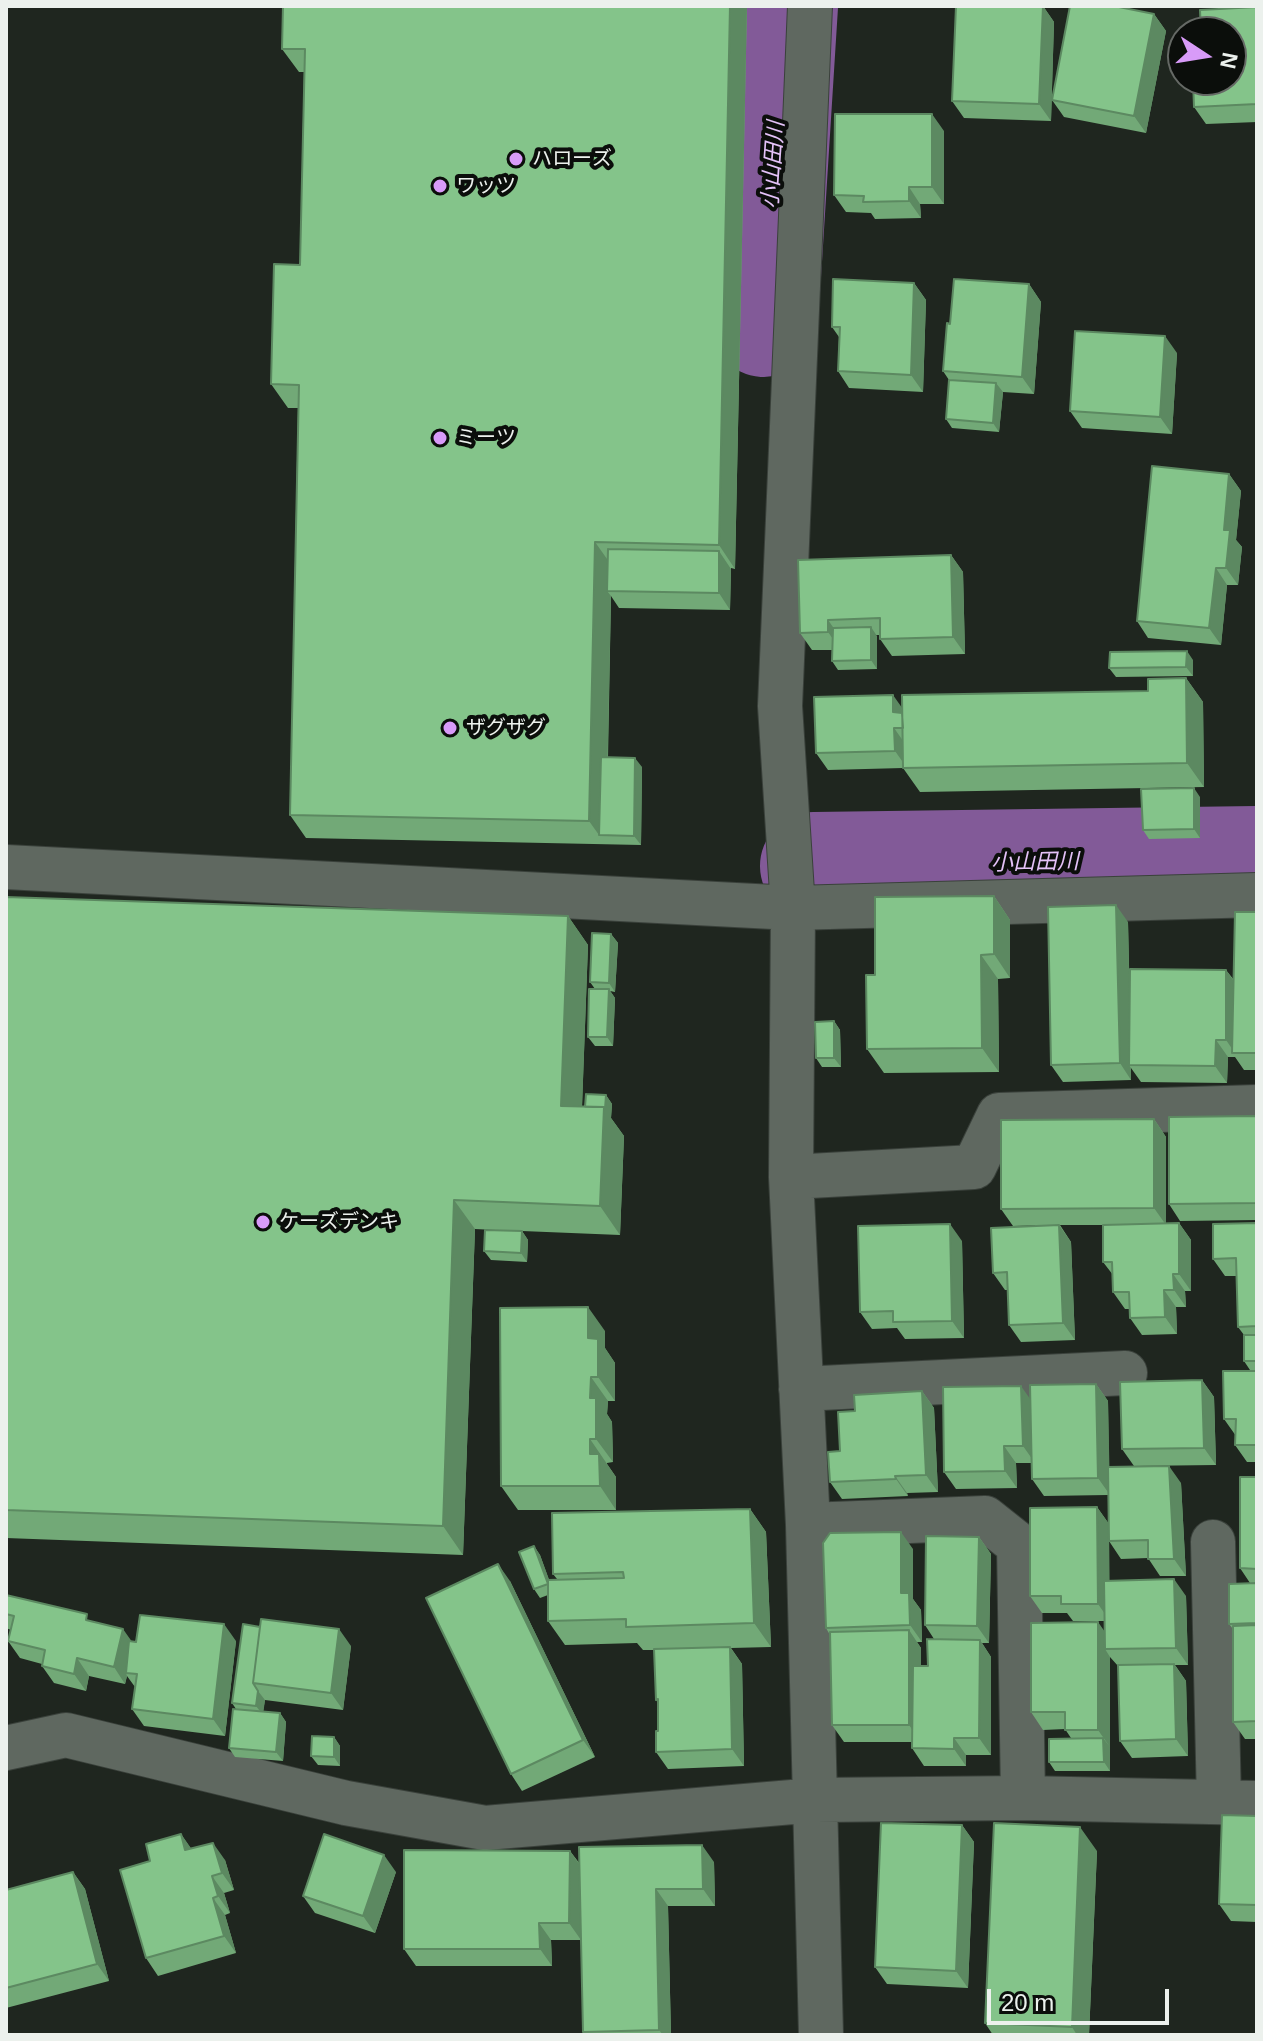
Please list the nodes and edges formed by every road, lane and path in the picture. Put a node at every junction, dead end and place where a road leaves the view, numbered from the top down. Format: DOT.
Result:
graph roads {
  1 [pos="810,6"];
  2 [pos="6,867"];
  3 [pos="1257,895"];
  4 [pos="793,908"];
  5 [pos="1257,1107"];
  6 [pos="791,1177"];
  7 [pos="1125,1373"];
  8 [pos="801,1389"];
  9 [pos="808,1525"];
  10 [pos="1213,1542"];
  11 [pos="6,1748"];
  12 [pos="1023,1798"];
  13 [pos="816,1800"];
  14 [pos="1238,1802"];
  15 [pos="821,2035"];
  1 -- 4 [label="street"];
  2 -- 4 [label="street"];
  3 -- 4 [label="street"];
  4 -- 6 [label="street"];
  5 -- 6 [label="street"];
  6 -- 8 [label="street"];
  7 -- 8 [label="street"];
  8 -- 9 [label="street"];
  9 -- 12 [label="street"];
  9 -- 13 [label="street"];
  10 -- 14 [label="street"];
  11 -- 13 [label="street"];
  12 -- 13 [label="street"];
  12 -- 14 [label="street"];
  13 -- 15 [label="street"];
}
